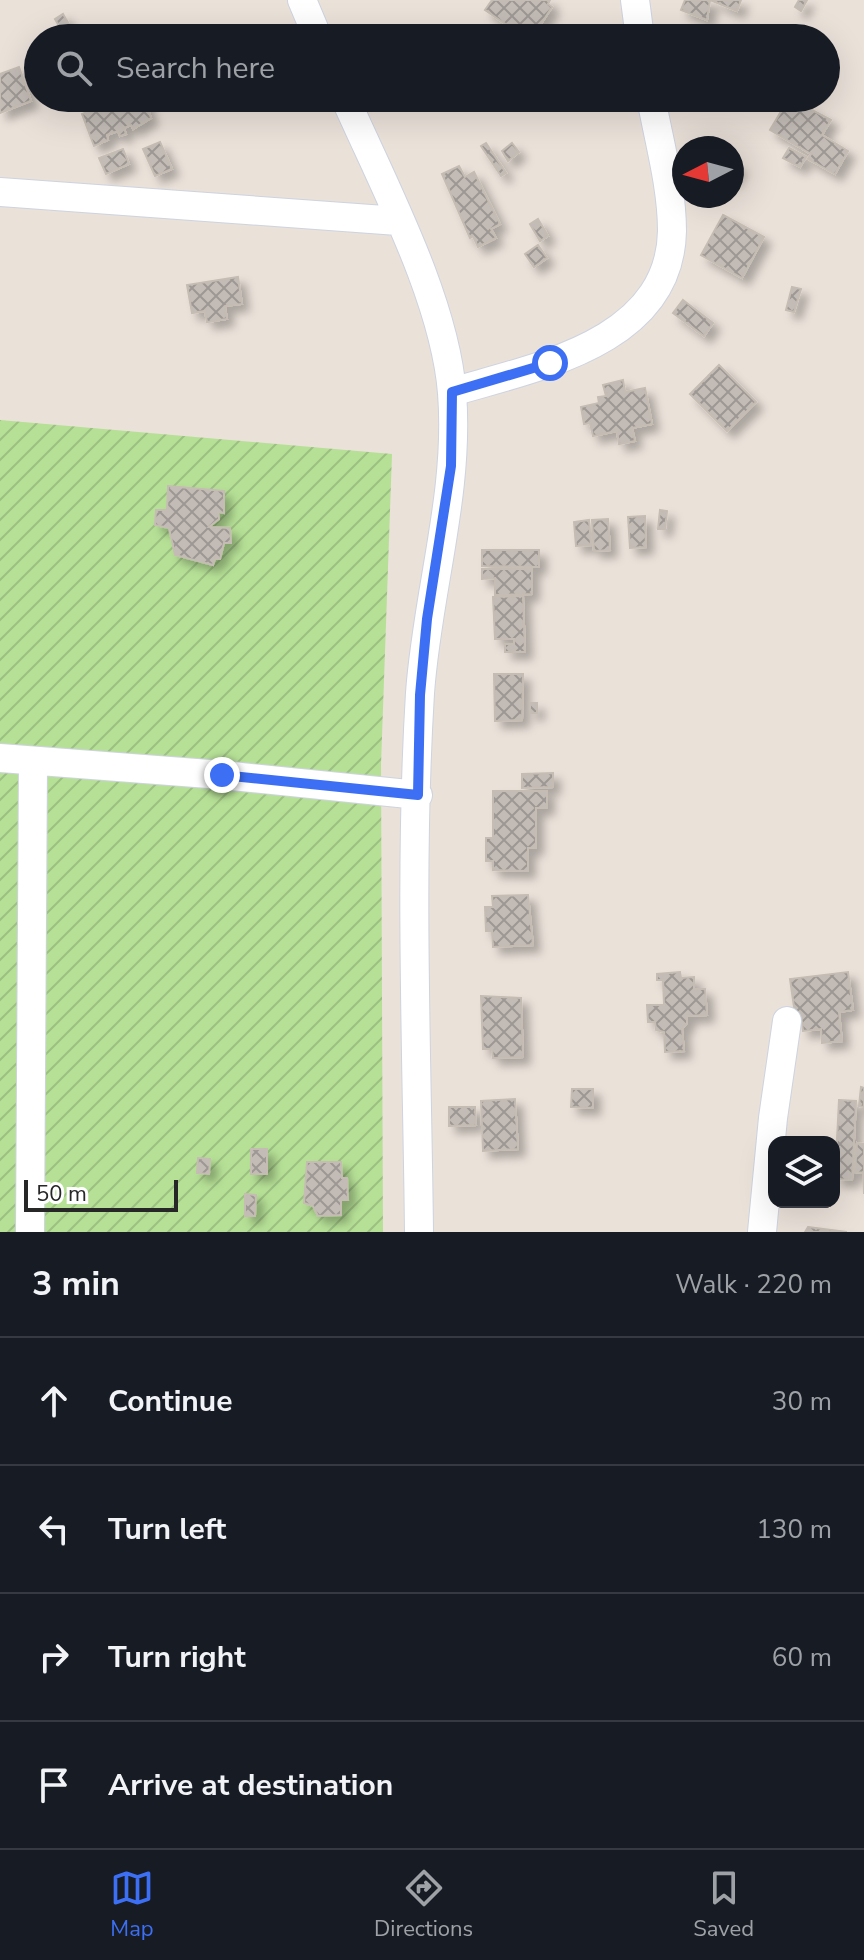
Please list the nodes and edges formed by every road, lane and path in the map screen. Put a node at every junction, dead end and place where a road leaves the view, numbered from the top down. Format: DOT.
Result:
graph roads {
  1 [pos="302,0"];
  2 [pos="635,0"];
  3 [pos="312,24"];
  4 [pos="638,24"];
  5 [pos="351,112"];
  6 [pos="654,112"];
  7 [pos="0,192"];
  8 [pos="398,221"];
  9 [pos="452,392"];
  10 [pos="0,758"];
  11 [pos="33,763"];
  12 [pos="418,795"];
  13 [pos="787,1021"];
  14 [pos="30,1232"];
  15 [pos="419,1232"];
  16 [pos="762,1232"];
  1 -- 3 [label="street"];
  2 -- 4 [label="street"];
  5 -- 8 [label="street"];
  6 -- 9 [label="street"];
  7 -- 8 [label="street"];
  8 -- 9 [label="street"];
  9 -- 12 [label="street"];
  10 -- 11 [label="street"];
  11 -- 12 [label="street"];
  11 -- 14 [label="street"];
  12 -- 15 [label="street"];
  13 -- 16 [label="street"];
}
